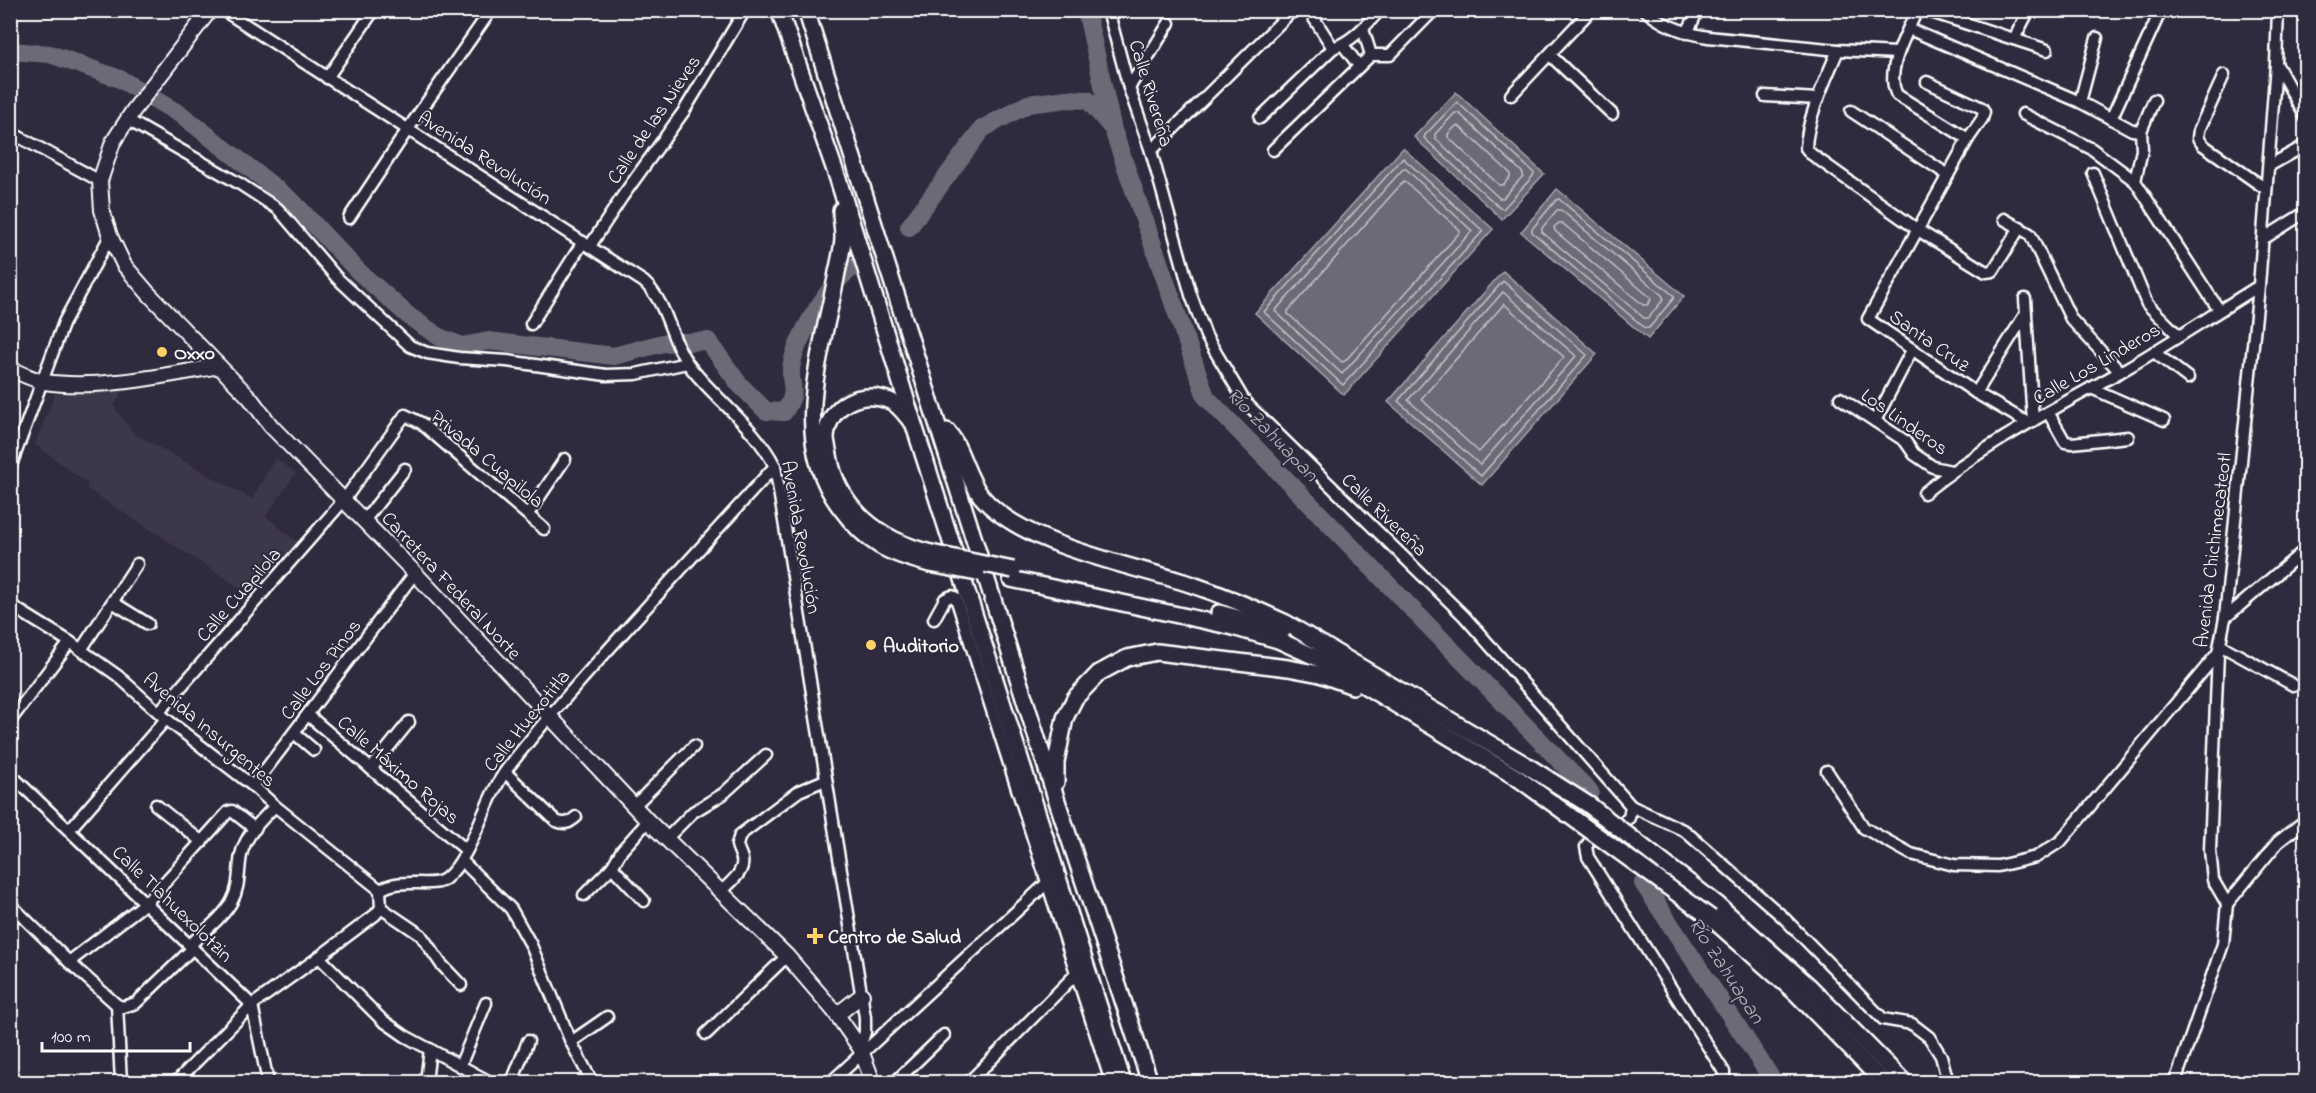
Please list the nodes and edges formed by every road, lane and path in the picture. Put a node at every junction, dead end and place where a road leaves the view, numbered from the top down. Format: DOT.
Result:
graph roads {
  1 [pos="210,10"];
  2 [pos="223,10"];
  3 [pos="374,10"];
  4 [pos="492,10"];
  5 [pos="745,10"];
  6 [pos="779,10"];
  7 [pos="806,10"];
  8 [pos="1108,10"];
  9 [pos="1293,10"];
  10 [pos="1307,10"];
  11 [pos="1380,10"];
  12 [pos="1434,10"];
  13 [pos="1592,10"];
  14 [pos="1645,10"];
  15 [pos="1698,10"];
  16 [pos="1917,10"];
  17 [pos="1925,10"];
  18 [pos="2029,10"];
  19 [pos="2161,10"];
  20 [pos="2278,10"];
  21 [pos="1169,23"];
  22 [pos="1363,29"];
  23 [pos="1909,29"];
  24 [pos="1687,33"];
  25 [pos="2097,38"];
  26 [pos="2013,39"];
  27 [pos="1338,46"];
  28 [pos="1838,50"];
  29 [pos="2047,50"];
  30 [pos="1897,53"];
  31 [pos="1371,55"];
  32 [pos="1550,55"];
  33 [pos="2276,64"];
  34 [pos="1359,66"];
  35 [pos="2224,75"];
  36 [pos="327,78"];
  37 [pos="1927,82"];
  38 [pos="1129,87"];
  39 [pos="1511,95"];
  40 [pos="1765,96"];
  41 [pos="1818,99"];
  42 [pos="2154,100"];
  43 [pos="2080,102"];
  44 [pos="1851,111"];
  45 [pos="1612,114"];
  46 [pos="2023,114"];
  47 [pos="130,116"];
  48 [pos="1260,117"];
  49 [pos="2306,118"];
  50 [pos="2111,119"];
  51 [pos="408,129"];
  52 [pos="2141,131"];
  53 [pos="10,132"];
  54 [pos="1968,139"];
  55 [pos="2306,145"];
  56 [pos="1272,150"];
  57 [pos="1151,151"];
  58 [pos="2269,166"];
  59 [pos="2093,173"];
  60 [pos="1948,175"];
  61 [pos="838,180"];
  62 [pos="100,181"];
  63 [pos="2135,181"];
  64 [pos="2266,189"];
  65 [pos="2306,212"];
  66 [pos="349,218"];
  67 [pos="2004,219"];
  68 [pos="2020,227"];
  69 [pos="1918,230"];
  70 [pos="110,237"];
  71 [pos="2263,238"];
  72 [pos="587,244"];
  73 [pos="2259,286"];
  74 [pos="2025,299"];
  75 [pos="2219,310"];
  76 [pos="2026,313"];
  77 [pos="531,324"];
  78 [pos="2179,336"];
  79 [pos="1912,350"];
  80 [pos="2154,352"];
  81 [pos="685,359"];
  82 [pos="219,366"];
  83 [pos="10,369"];
  84 [pos="2120,372"];
  85 [pos="2188,378"];
  86 [pos="43,381"];
  87 [pos="2091,388"];
  88 [pos="1976,393"];
  89 [pos="1840,398"];
  90 [pos="2048,412"];
  91 [pos="2164,420"];
  92 [pos="1875,421"];
  93 [pos="913,422"];
  94 [pos="2031,422"];
  95 [pos="937,424"];
  96 [pos="2128,437"];
  97 [pos="565,459"];
  98 [pos="775,466"];
  99 [pos="10,468"];
  100 [pos="405,469"];
  101 [pos="1951,471"];
  102 [pos="1924,493"];
  103 [pos="344,500"];
  104 [pos="528,514"];
  105 [pos="364,520"];
  106 [pos="544,529"];
  107 [pos="2306,549"];
  108 [pos="931,559"];
  109 [pos="137,564"];
  110 [pos="415,573"];
  111 [pos="1012,574"];
  112 [pos="114,603"];
  113 [pos="10,605"];
  114 [pos="2224,618"];
  115 [pos="934,619"];
  116 [pos="147,624"];
  117 [pos="70,642"];
  118 [pos="1319,644"];
  119 [pos="2219,649"];
  120 [pos="81,650"];
  121 [pos="2293,685"];
  122 [pos="1387,698"];
  123 [pos="163,715"];
  124 [pos="308,715"];
  125 [pos="548,716"];
  126 [pos="10,721"];
  127 [pos="409,722"];
  128 [pos="294,734"];
  129 [pos="694,747"];
  130 [pos="314,750"];
  131 [pos="766,754"];
  132 [pos="370,769"];
  133 [pos="1827,771"];
  134 [pos="505,772"];
  135 [pos="1523,772"];
  136 [pos="10,774"];
  137 [pos="825,780"];
  138 [pos="253,786"];
  139 [pos="1056,798"];
  140 [pos="156,805"];
  141 [pos="274,806"];
  142 [pos="634,806"];
  143 [pos="1630,806"];
  144 [pos="576,817"];
  145 [pos="648,820"];
  146 [pos="2303,825"];
  147 [pos="70,829"];
  148 [pos="255,829"];
  149 [pos="666,839"];
  150 [pos="202,842"];
  151 [pos="464,855"];
  152 [pos="612,867"];
  153 [pos="1047,883"];
  154 [pos="380,890"];
  155 [pos="721,892"];
  156 [pos="584,895"];
  157 [pos="645,901"];
  158 [pos="147,902"];
  159 [pos="10,904"];
  160 [pos="2227,904"];
  161 [pos="381,908"];
  162 [pos="192,946"];
  163 [pos="787,956"];
  164 [pos="319,957"];
  165 [pos="69,962"];
  166 [pos="1075,975"];
  167 [pos="461,985"];
  168 [pos="862,995"];
  169 [pos="486,1003"];
  170 [pos="117,1005"];
  171 [pos="252,1005"];
  172 [pos="835,1012"];
  173 [pos="607,1017"];
  174 [pos="706,1034"];
  175 [pos="944,1035"];
  176 [pos="528,1041"];
  177 [pos="571,1042"];
  178 [pos="430,1048"];
  179 [pos="862,1050"];
  180 [pos="460,1066"];
  181 [pos="982,1071"];
  182 [pos="121,1083"];
  183 [pos="176,1083"];
  184 [pos="268,1083"];
  185 [pos="426,1083"];
  186 [pos="490,1083"];
  187 [pos="512,1083"];
  188 [pos="592,1083"];
  189 [pos="831,1083"];
  190 [pos="873,1083"];
  191 [pos="895,1083"];
  192 [pos="969,1083"];
  193 [pos="987,1083"];
  194 [pos="1111,1083"];
  195 [pos="1123,1083"];
  196 [pos="1150,1083"];
  197 [pos="1724,1083"];
  198 [pos="1883,1083"];
  199 [pos="1904,1083"];
  200 [pos="1948,1083"];
  201 [pos="2175,1083"];
  1 -- 47 [label="main road, Carretera Federal Norte"];
  2 -- 36 [label="street, Avenida Revolución"];
  3 -- 36 [label="street"];
  4 -- 51 [label="street"];
  5 -- 72 [label="street, Calle de las Nieves"];
  6 -- 61 [label="highway"];
  7 -- 95 [label="highway"];
  8 -- 38 [label="street, Calle Rivereña"];
  9 -- 57 [label="street"];
  10 -- 27 [label="street"];
  11 -- 22 [label="street"];
  12 -- 31 [label="street"];
  13 -- 32 [label="street"];
  14 -- 24 [label="street"];
  15 -- 24 [label="street"];
  16 -- 23 [label="street"];
  17 -- 26 [label="street"];
  18 -- 26 [label="street"];
  19 -- 50 [label="street"];
  20 -- 33 [label="street, Avenida Chichimecateotl"];
  21 -- 38 [label="street"];
  22 -- 27 [label="street"];
  22 -- 31 [label="street"];
  23 -- 30 [label="street"];
  23 -- 43 [label="street"];
  24 -- 28 [label="street"];
  25 -- 43 [label="street"];
  26 -- 29 [label="street"];
  27 -- 34 [label="street"];
  27 -- 48 [label="street"];
  28 -- 30 [label="street"];
  28 -- 41 [label="street"];
  30 -- 54 [label="street"];
  31 -- 34 [label="street"];
  32 -- 39 [label="street"];
  32 -- 45 [label="street"];
  33 -- 49 [label="street"];
  33 -- 58 [label="street, Avenida Chichimecateotl"];
  34 -- 56 [label="street"];
  35 -- 64 [label="street"];
  36 -- 51 [label="street, Avenida Revolución"];
  37 -- 54 [label="street"];
  38 -- 57 [label="street, Calle Rivereña"];
  40 -- 41 [label="street"];
  41 -- 69 [label="street"];
  42 -- 52 [label="street"];
  43 -- 50 [label="street"];
  44 -- 60 [label="street"];
  46 -- 63 [label="street"];
  47 -- 62 [label="main road, Carretera Federal Norte"];
  47 -- 81 [label="street"];
  50 -- 52 [label="street"];
  51 -- 66 [label="street"];
  51 -- 72 [label="street, Avenida Revolución"];
  52 -- 63 [label="street"];
  53 -- 62 [label="street"];
  54 -- 60 [label="street"];
  55 -- 58 [label="street"];
  57 -- 143 [label="street, Calle Rivereña"];
  58 -- 64 [label="street, Avenida Chichimecateotl"];
  59 -- 78 [label="street"];
  60 -- 69 [label="street"];
  61 -- 93 [label="highway"];
  61 -- 108 [label="highway"];
  62 -- 70 [label="main road, Carretera Federal Norte"];
  63 -- 75 [label="street"];
  64 -- 71 [label="street, Avenida Chichimecateotl"];
  65 -- 71 [label="street"];
  67 -- 68 [label="street"];
  68 -- 69 [label="street"];
  68 -- 84 [label="street"];
  69 -- 79 [label="street, Santa Cruz"];
  70 -- 82 [label="main road, Carretera Federal Norte"];
  70 -- 86 [label="street"];
  71 -- 73 [label="street, Avenida Chichimecateotl"];
  72 -- 77 [label="street, Calle de las Nieves"];
  72 -- 81 [label="street, Avenida Revolución"];
  73 -- 75 [label="street, Calle Los Linderos"];
  73 -- 114 [label="street, Avenida Chichimecateotl"];
  74 -- 76 [label="street"];
  75 -- 78 [label="street, Calle Los Linderos"];
  76 -- 88 [label="street"];
  76 -- 94 [label="street"];
  78 -- 80 [label="street, Calle Los Linderos"];
  79 -- 88 [label="street, Santa Cruz"];
  79 -- 92 [label="street"];
  80 -- 84 [label="street, Calle Los Linderos"];
  80 -- 85 [label="street"];
  81 -- 98 [label="street, Avenida Revolución"];
  82 -- 86 [label="main road"];
  82 -- 103 [label="main road, Carretera Federal Norte"];
  83 -- 86 [label="main road"];
  84 -- 87 [label="street, Calle Los Linderos"];
  86 -- 99 [label="street"];
  87 -- 90 [label="street, Calle Los Linderos"];
  87 -- 91 [label="street"];
  88 -- 94 [label="street, Santa Cruz"];
  89 -- 92 [label="street, Los Linderos"];
  90 -- 94 [label="street, Calle Los Linderos"];
  90 -- 96 [label="street"];
  92 -- 101 [label="street, Los Linderos"];
  93 -- 108 [label="highway"];
  93 -- 195 [label="highway"];
  94 -- 101 [label="street, Calle Los Linderos"];
  95 -- 118 [label="highway"];
  95 -- 139 [label="highway"];
  97 -- 104 [label="street"];
  98 -- 125 [label="street, Calle Huexotitla"];
  98 -- 137 [label="street, Avenida Revolución"];
  100 -- 105 [label="street"];
  101 -- 102 [label="street, Calle Los Linderos"];
  103 -- 104 [label="street, Privada Cuapilola"];
  103 -- 105 [label="main road, Carretera Federal Norte"];
  103 -- 123 [label="street, Calle Cuapilola"];
  104 -- 106 [label="street, Privada Cuapilola"];
  105 -- 110 [label="main road, Carretera Federal Norte"];
  107 -- 114 [label="street"];
  108 -- 111 [label="highway, bridge"];
  109 -- 112 [label="street"];
  110 -- 124 [label="street, Calle Los Pinos"];
  110 -- 125 [label="main road, Carretera Federal Norte"];
  111 -- 118 [label="highway"];
  111 -- 122 [label="highway"];
  112 -- 116 [label="street"];
  112 -- 120 [label="street"];
  113 -- 117 [label="street, Avenida Insurgentes"];
  114 -- 119 [label="street, Avenida Chichimecateotl"];
  115 -- 153 [label="street"];
  117 -- 120 [label="street, Avenida Insurgentes"];
  117 -- 126 [label="street"];
  118 -- 135 [label="highway"];
  119 -- 121 [label="street"];
  119 -- 133 [label="street"];
  119 -- 160 [label="street, Avenida Chichimecateotl"];
  120 -- 123 [label="street, Avenida Insurgentes"];
  122 -- 135 [label="highway"];
  122 -- 139 [label="highway"];
  123 -- 138 [label="street, Avenida Insurgentes"];
  123 -- 147 [label="street, Calle Cuapilola"];
  124 -- 128 [label="street, Calle Los Pinos"];
  124 -- 132 [label="street, Calle Máximo Rojas"];
  125 -- 134 [label="street, Calle Huexotitla"];
  125 -- 142 [label="main road, Carretera Federal Norte"];
  127 -- 132 [label="street"];
  128 -- 130 [label="street"];
  128 -- 138 [label="street, Calle Los Pinos"];
  129 -- 142 [label="street"];
  131 -- 149 [label="street"];
  132 -- 151 [label="street, Calle Máximo Rojas"];
  134 -- 144 [label="street"];
  134 -- 151 [label="street, Calle Huexotitla"];
  135 -- 198 [label="highway, bridge"];
  135 -- 199 [label="highway, bridge"];
  136 -- 147 [label="street, Calle Tlahuexolotzin"];
  137 -- 155 [label="street"];
  137 -- 168 [label="street, Avenida Revolución"];
  138 -- 141 [label="street, Avenida Insurgentes"];
  139 -- 196 [label="highway"];
  140 -- 150 [label="street"];
  141 -- 148 [label="street"];
  141 -- 154 [label="street, Avenida Insurgentes"];
  142 -- 145 [label="main road, Carretera Federal Norte"];
  143 -- 197 [label="street"];
  143 -- 200 [label="street"];
  145 -- 149 [label="main road, Carretera Federal Norte"];
  145 -- 152 [label="street"];
  146 -- 160 [label="street"];
  147 -- 158 [label="street, Calle Tlahuexolotzin"];
  148 -- 150 [label="street"];
  148 -- 162 [label="street"];
  149 -- 155 [label="main road, Carretera Federal Norte"];
  150 -- 158 [label="street"];
  151 -- 154 [label="street, Calle Huexotitla"];
  151 -- 177 [label="street, Calle Máximo Rojas"];
  152 -- 156 [label="street"];
  152 -- 157 [label="street"];
  153 -- 166 [label="street"];
  153 -- 179 [label="street"];
  154 -- 161 [label="street"];
  155 -- 163 [label="main road, Carretera Federal Norte"];
  158 -- 162 [label="street, Calle Tlahuexolotzin"];
  158 -- 165 [label="street"];
  159 -- 165 [label="street"];
  160 -- 201 [label="street"];
  161 -- 164 [label="street"];
  161 -- 167 [label="street"];
  162 -- 170 [label="street"];
  162 -- 171 [label="street, Calle Tlahuexolotzin"];
  163 -- 172 [label="main road, Carretera Federal Norte"];
  163 -- 174 [label="street"];
  164 -- 171 [label="street"];
  164 -- 178 [label="street"];
  165 -- 170 [label="street"];
  166 -- 181 [label="street"];
  166 -- 194 [label="street"];
  168 -- 172 [label="main road"];
  168 -- 179 [label="street, Avenida Revolución"];
  169 -- 180 [label="street"];
  170 -- 182 [label="street"];
  171 -- 183 [label="street"];
  171 -- 184 [label="street"];
  172 -- 179 [label="main road, Carretera Federal Norte"];
  173 -- 177 [label="street"];
  175 -- 191 [label="street"];
  176 -- 187 [label="street"];
  177 -- 188 [label="street, Calle Máximo Rojas"];
  178 -- 180 [label="street"];
  178 -- 185 [label="street"];
  179 -- 189 [label="street"];
  179 -- 190 [label="main road, Carretera Federal Norte"];
  180 -- 186 [label="street"];
  181 -- 192 [label="street"];
  181 -- 193 [label="street"];
}
